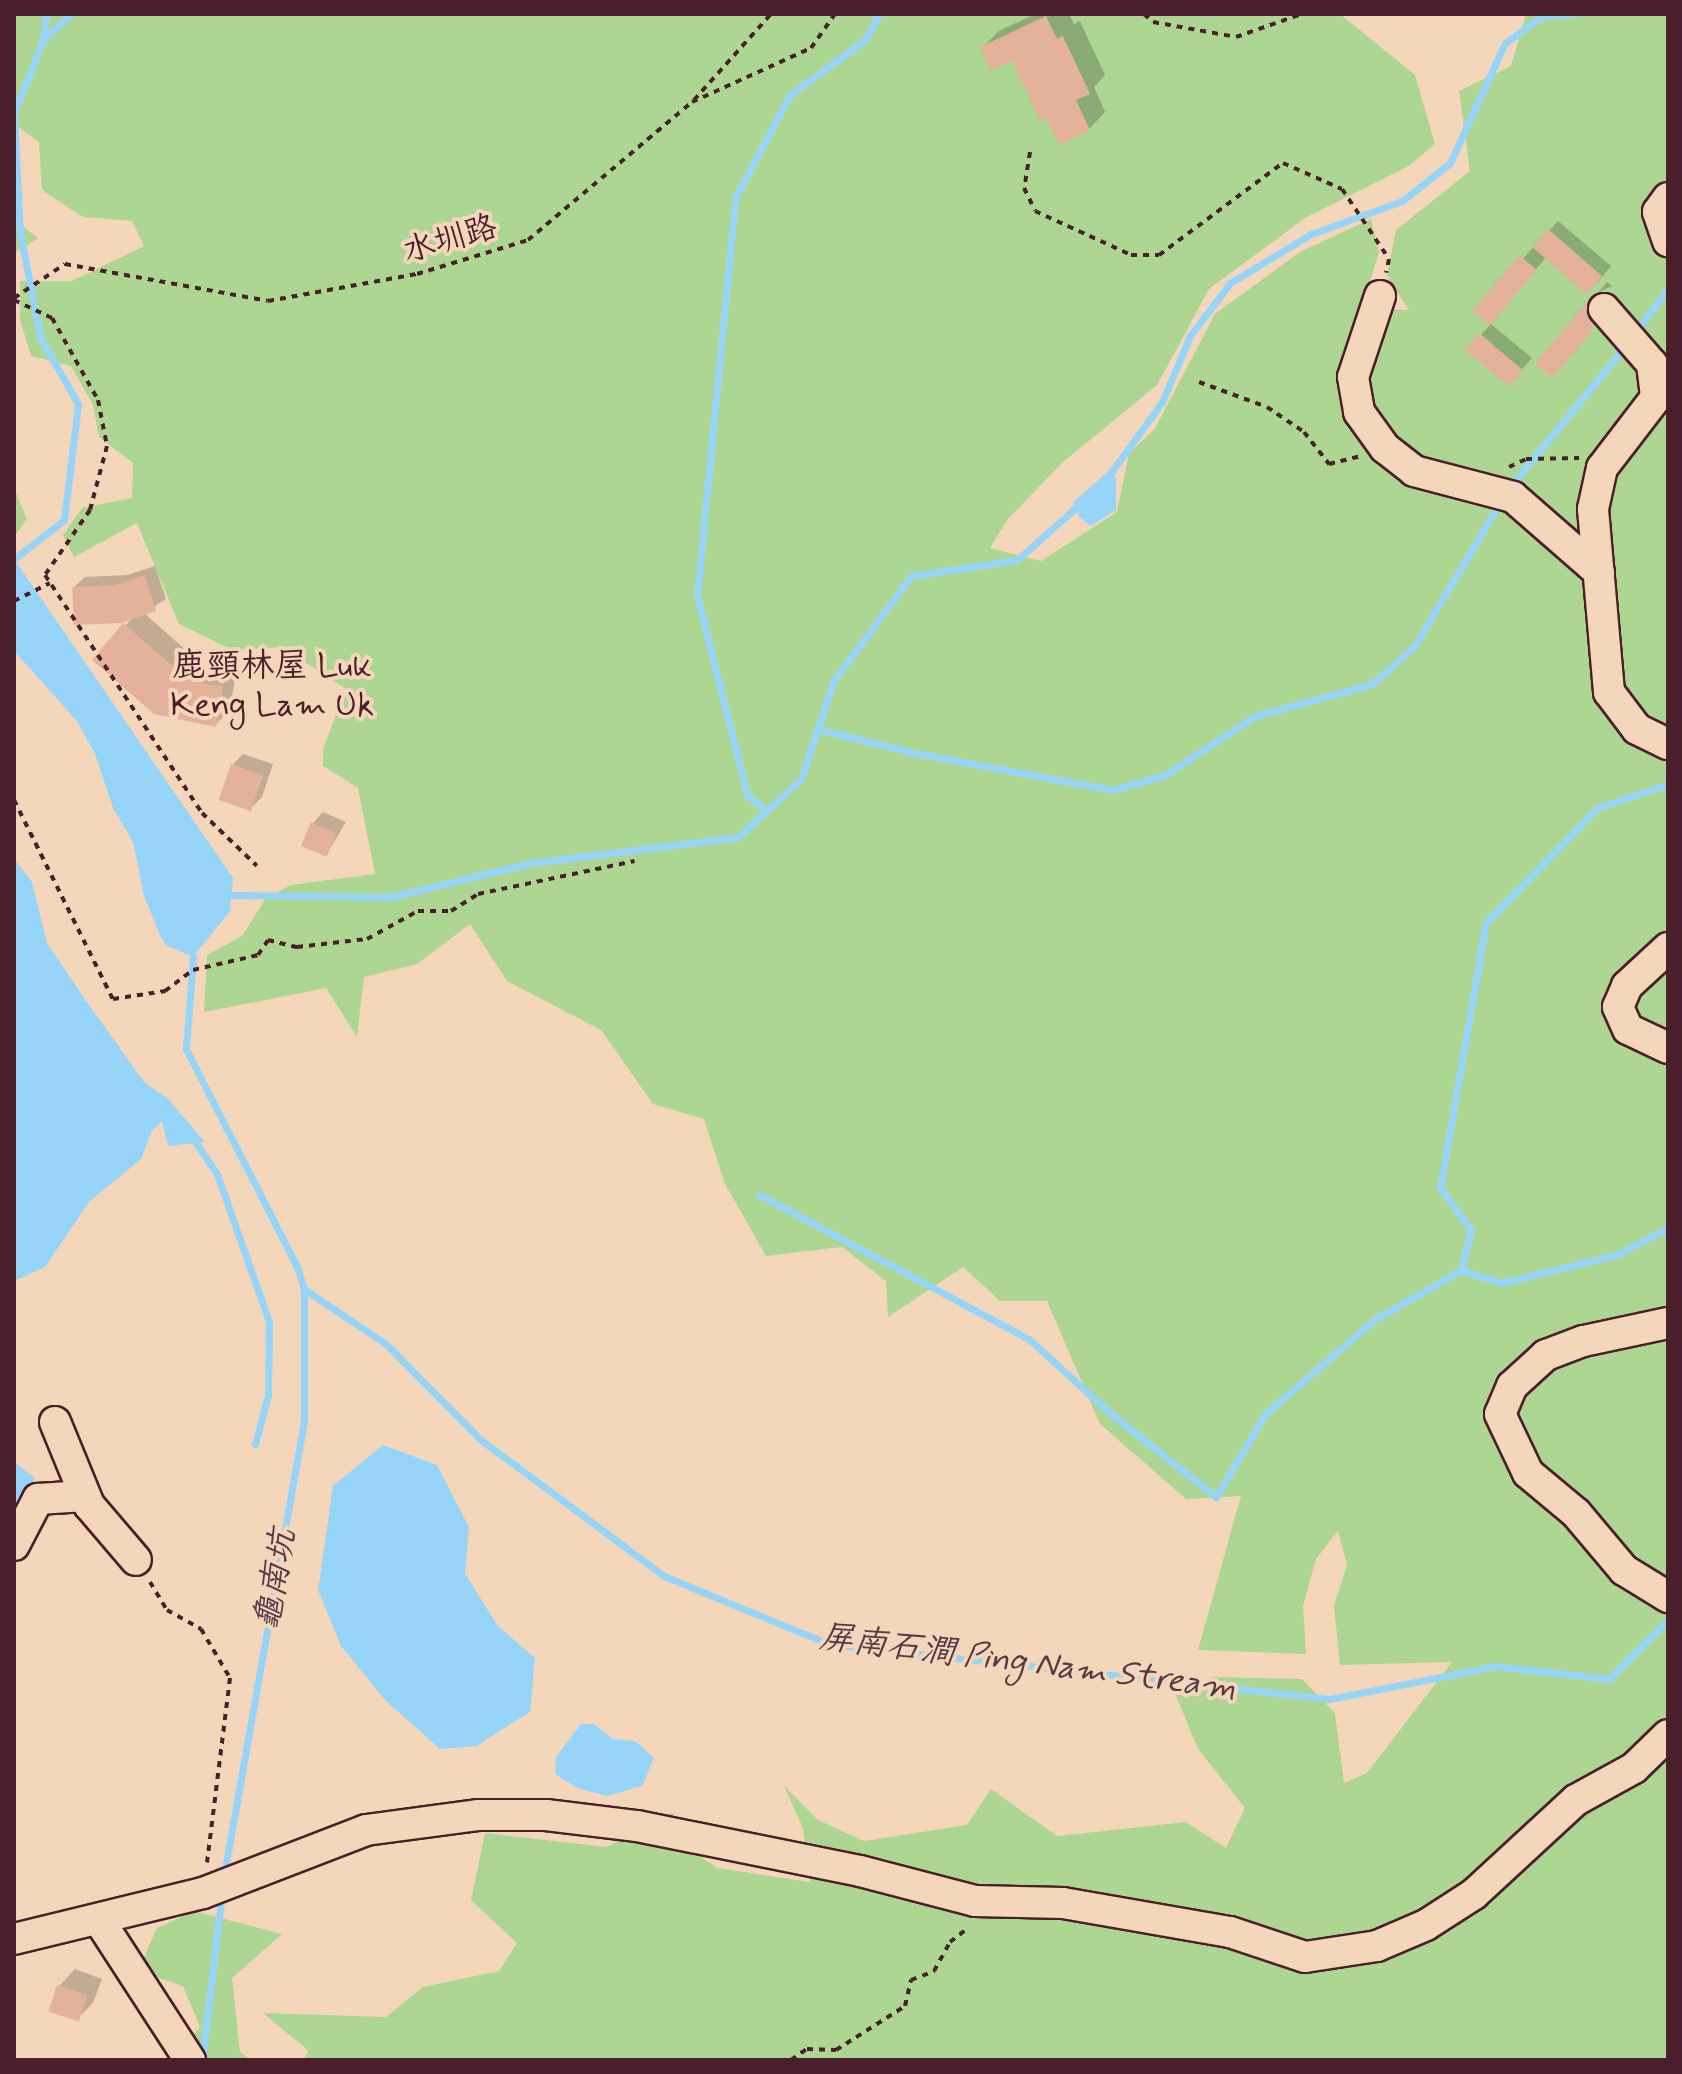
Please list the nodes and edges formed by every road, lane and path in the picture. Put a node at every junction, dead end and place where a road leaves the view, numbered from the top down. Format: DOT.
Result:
graph roads {
  1 [pos="771,14"];
  2 [pos="835,14"];
  3 [pos="1144,14"];
  4 [pos="1302,14"];
  5 [pos="692,102"];
  6 [pos="1030,152"];
  7 [pos="1668,198"];
  8 [pos="1668,241"];
  9 [pos="1383,249"];
  10 [pos="1380,296"];
  11 [pos="14,299"];
  12 [pos="1604,309"];
  13 [pos="1199,382"];
  14 [pos="1662,390"];
  15 [pos="1385,448"];
  16 [pos="1609,458"];
  17 [pos="1466,486"];
  18 [pos="1599,572"];
  19 [pos="50,583"];
  20 [pos="14,601"];
  21 [pos="1668,744"];
  22 [pos="14,800"];
  23 [pos="635,861"];
  24 [pos="257,866"];
  25 [pos="1668,948"];
  26 [pos="1668,1048"];
  27 [pos="1668,1323"];
  28 [pos="55,1422"];
  29 [pos="85,1496"];
  30 [pos="19,1529"];
  31 [pos="136,1560"];
  32 [pos="1668,1597"];
  33 [pos="1668,1735"];
  34 [pos="203,1893"];
  35 [pos="975,1901"];
  36 [pos="99,1920"];
  37 [pos="14,1939"];
  38 [pos="190,2060"];
  39 [pos="791,2060"];
  1 -- 5 [label="path"];
  2 -- 5 [label="path, 水圳路"];
  3 -- 4 [label="path"];
  5 -- 11 [label="path, 水圳路"];
  6 -- 9 [label="path"];
  7 -- 8 [label="street"];
  10 -- 15 [label="street"];
  11 -- 19 [label="path"];
  12 -- 14 [label="street"];
  13 -- 15 [label="path"];
  14 -- 16 [label="street"];
  15 -- 17 [label="street"];
  16 -- 17 [label="path"];
  16 -- 18 [label="street"];
  17 -- 18 [label="street"];
  18 -- 21 [label="street"];
  19 -- 20 [label="path"];
  19 -- 24 [label="path"];
  22 -- 23 [label="path"];
  25 -- 26 [label="street"];
  27 -- 32 [label="street"];
  28 -- 29 [label="street"];
  29 -- 30 [label="street"];
  29 -- 31 [label="street"];
  31 -- 34 [label="path"];
  33 -- 35 [label="street"];
  34 -- 35 [label="street"];
  34 -- 36 [label="street"];
  35 -- 39 [label="path"];
  36 -- 37 [label="street"];
  36 -- 38 [label="street"];
}
